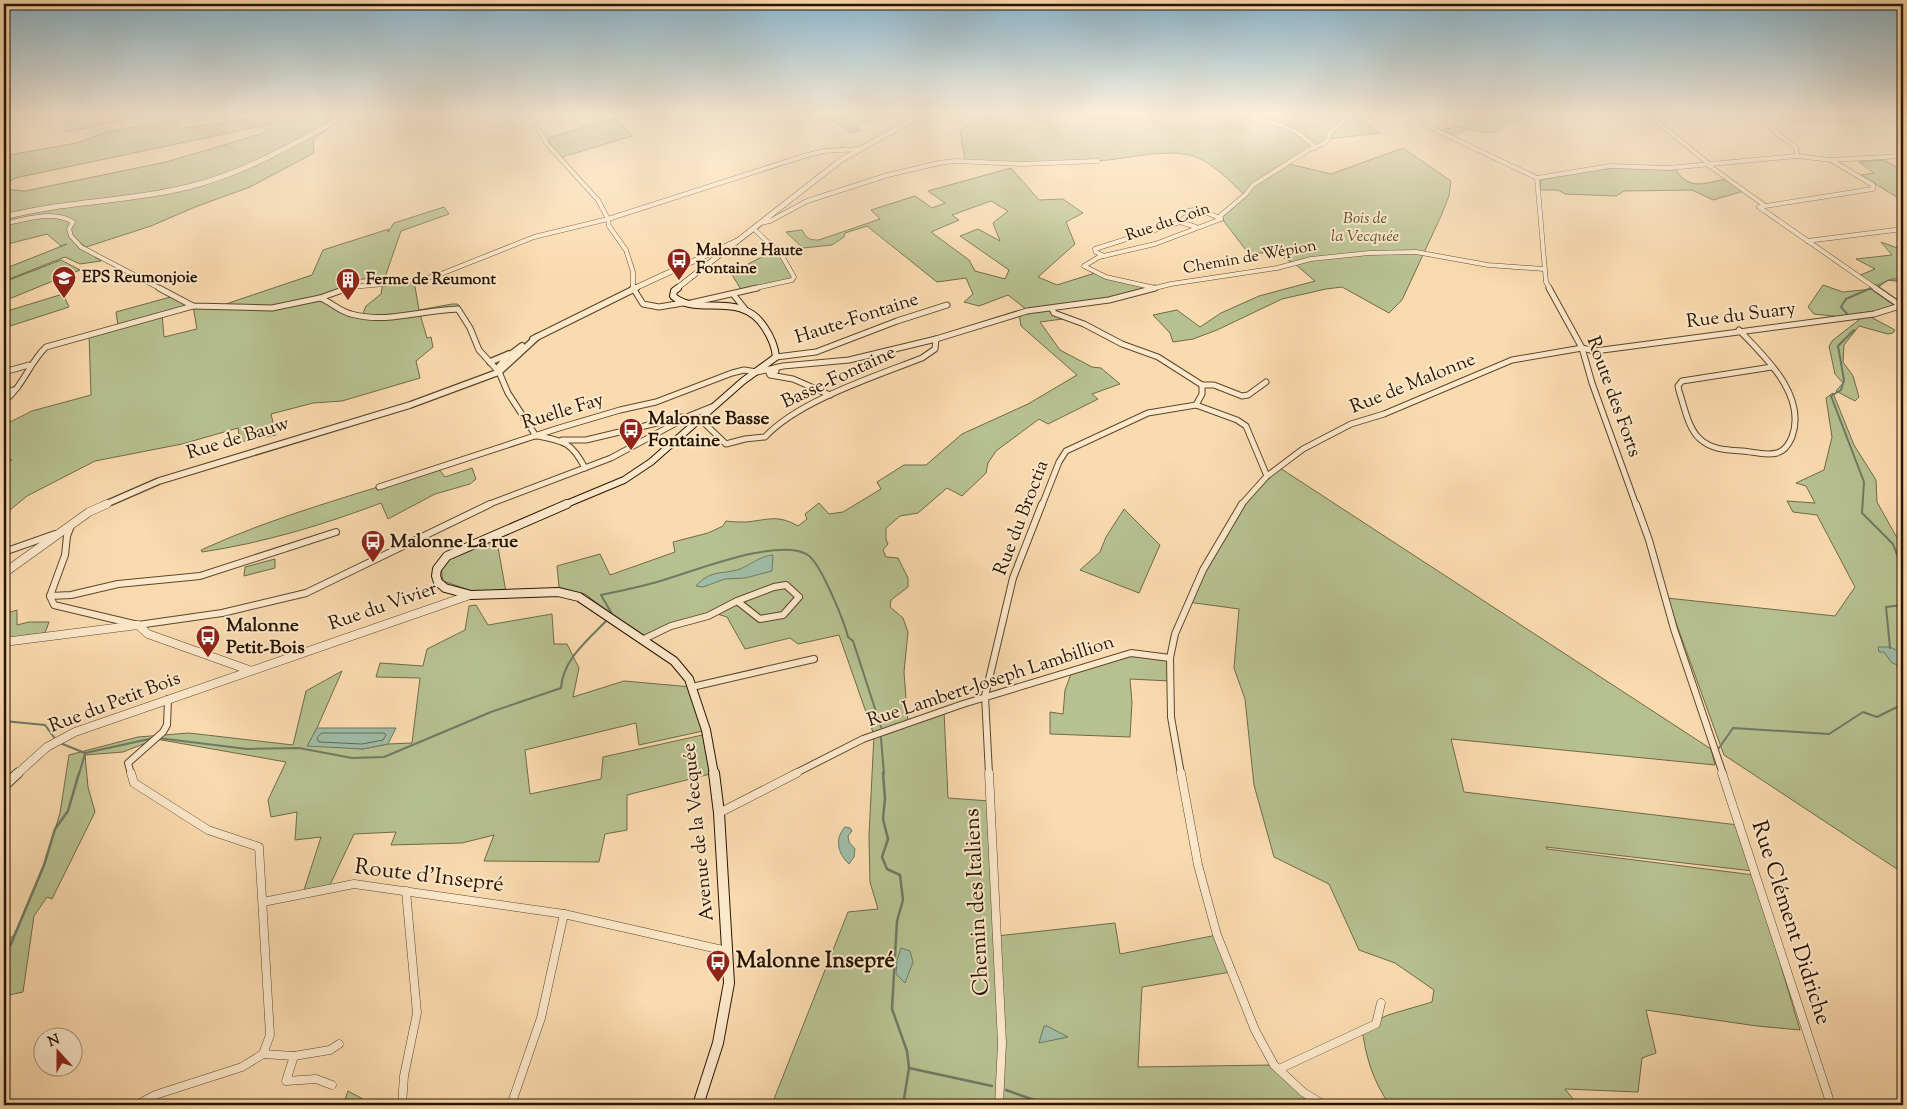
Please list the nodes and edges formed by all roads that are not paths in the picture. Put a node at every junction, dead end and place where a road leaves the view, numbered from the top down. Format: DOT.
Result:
graph roads {
  1 [pos="242,167"];
  2 [pos="568,167"];
  3 [pos="771,167"];
  4 [pos="832,167"];
  5 [pos="922,167"];
  6 [pos="1284,167"];
  7 [pos="1513,167"];
  8 [pos="1605,167"];
  9 [pos="1632,167"];
  10 [pos="1678,167"];
  11 [pos="1712,167"];
  12 [pos="1843,167"];
  13 [pos="1537,178"];
  14 [pos="1764,205"];
  15 [pos="4,217"];
  16 [pos="608,219"];
  17 [pos="1221,219"];
  18 [pos="1180,222"];
  19 [pos="759,223"];
  20 [pos="4,224"];
  21 [pos="1196,227"];
  22 [pos="753,228"];
  23 [pos="1903,229"];
  24 [pos="737,241"];
  25 [pos="1807,241"];
  26 [pos="1104,256"];
  27 [pos="1544,269"];
  28 [pos="1157,288"];
  29 [pos="634,289"];
  30 [pos="733,294"];
  31 [pos="320,298"];
  32 [pos="683,302"];
  33 [pos="691,303"];
  34 [pos="947,305"];
  35 [pos="1902,305"];
  36 [pos="193,306"];
  37 [pos="745,309"];
  38 [pos="1052,309"];
  39 [pos="1739,330"];
  40 [pos="537,336"];
  41 [pos="936,340"];
  42 [pos="1582,348"];
  43 [pos="516,350"];
  44 [pos="776,357"];
  45 [pos="490,362"];
  46 [pos="30,366"];
  47 [pos="783,366"];
  48 [pos="1772,367"];
  49 [pos="4,372"];
  50 [pos="499,372"];
  51 [pos="757,372"];
  52 [pos="1266,382"];
  53 [pos="20,384"];
  54 [pos="1202,384"];
  55 [pos="4,395"];
  56 [pos="830,395"];
  57 [pos="4,401"];
  58 [pos="718,404"];
  59 [pos="1196,405"];
  60 [pos="689,416"];
  61 [pos="700,418"];
  62 [pos="536,436"];
  63 [pos="562,440"];
  64 [pos="585,468"];
  65 [pos="1267,476"];
  66 [pos="379,487"];
  67 [pos="72,524"];
  68 [pos="336,532"];
  69 [pos="57,533"];
  70 [pos="4,552"];
  71 [pos="4,573"];
  72 [pos="471,595"];
  73 [pos="50,596"];
  74 [pos="737,601"];
  75 [pos="138,625"];
  76 [pos="644,640"];
  77 [pos="4,642"];
  78 [pos="1170,658"];
  79 [pos="814,659"];
  80 [pos="249,670"];
  81 [pos="692,687"];
  82 [pos="985,696"];
  83 [pos="168,700"];
  84 [pos="1715,753"];
  85 [pos="4,786"];
  86 [pos="719,813"];
  87 [pos="406,891"];
  88 [pos="263,902"];
  89 [pos="564,914"];
  90 [pos="727,950"];
  91 [pos="1381,1003"];
  92 [pos="339,1044"];
  93 [pos="263,1054"];
  94 [pos="294,1056"];
  95 [pos="1279,1070"];
  96 [pos="332,1085"];
  97 [pos="137,1105"];
  98 [pos="402,1105"];
  99 [pos="511,1105"];
  100 [pos="698,1105"];
  101 [pos="999,1105"];
  102 [pos="1324,1105"];
  103 [pos="1831,1105"];
  1 -- 15 [label="street"];
  2 -- 16 [label="street"];
  3 -- 16 [label="street"];
  4 -- 19 [label="main road"];
  5 -- 19 [label="street"];
  6 -- 17 [label="street, Rue du Coin"];
  7 -- 13 [label="street"];
  8 -- 13 [label="street"];
  9 -- 10 [label="street"];
  11 -- 14 [label="street"];
  12 -- 14 [label="street"];
  13 -- 27 [label="street, Route des Forts"];
  14 -- 25 [label="street"];
  16 -- 29 [label="street"];
  16 -- 31 [label="street"];
  17 -- 18 [label="street"];
  17 -- 21 [label="street, Rue du Coin"];
  18 -- 21 [label="street"];
  18 -- 26 [label="street"];
  19 -- 22 [label="main road"];
  20 -- 36 [label="street"];
  21 -- 26 [label="street, Rue du Coin"];
  22 -- 24 [label="main road"];
  22 -- 30 [label="street"];
  23 -- 25 [label="street"];
  24 -- 29 [label="street"];
  24 -- 32 [label="main road"];
  25 -- 35 [label="street"];
  26 -- 28 [label="street, Rue du Coin"];
  27 -- 28 [label="street, Chemin de Wépion"];
  27 -- 42 [label="street, Route des Forts"];
  28 -- 38 [label="street, Chemin de Wépion"];
  29 -- 32 [label="street"];
  29 -- 40 [label="street"];
  30 -- 33 [label="street"];
  30 -- 37 [label="street"];
  31 -- 36 [label="street"];
  31 -- 45 [label="street"];
  32 -- 33 [label="main road"];
  33 -- 37 [label="main road"];
  34 -- 44 [label="street, Haute-Fontaine"];
  35 -- 39 [label="street, Rue du Suary"];
  36 -- 46 [label="street"];
  37 -- 44 [label="main road"];
  38 -- 41 [label="street"];
  38 -- 54 [label="street"];
  39 -- 42 [label="street, Rue du Suary"];
  39 -- 48 [label="street"];
  40 -- 43 [label="street"];
  40 -- 50 [label="street"];
  41 -- 47 [label="street"];
  41 -- 56 [label="street, Basse-Fontaine"];
  42 -- 65 [label="street, Rue de Malonne"];
  42 -- 84 [label="street, Route des Forts"];
  43 -- 45 [label="street"];
  43 -- 50 [label="street"];
  44 -- 51 [label="main road, Avenue de la Vecquée"];
  45 -- 50 [label="street"];
  46 -- 49 [label="street"];
  46 -- 53 [label="street"];
  47 -- 51 [label="street"];
  47 -- 56 [label="street"];
  48 -- 48 [label="street"];
  50 -- 62 [label="street"];
  50 -- 67 [label="street, Rue de Bauw"];
  51 -- 58 [label="main road, Avenue de la Vecquée"];
  51 -- 62 [label="street, Ruelle Fay"];
  52 -- 54 [label="street"];
  53 -- 55 [label="street"];
  53 -- 57 [label="street"];
  54 -- 59 [label="street"];
  56 -- 61 [label="street, Basse-Fontaine"];
  58 -- 60 [label="street"];
  58 -- 61 [label="main road, Avenue de la Vecquée"];
  59 -- 65 [label="street"];
  59 -- 82 [label="street, Rue du Broctia"];
  60 -- 63 [label="street"];
  60 -- 64 [label="street"];
  61 -- 72 [label="main road, Avenue de la Vecquée"];
  62 -- 63 [label="street"];
  62 -- 66 [label="street, Ruelle Fay"];
  63 -- 64 [label="street"];
  64 -- 75 [label="street"];
  65 -- 78 [label="street, Rue de Malonne"];
  67 -- 69 [label="street, Rue de Bauw"];
  67 -- 73 [label="street"];
  68 -- 73 [label="street"];
  69 -- 70 [label="street"];
  69 -- 71 [label="street, Rue de Bauw"];
  72 -- 76 [label="main road, Avenue de la Vecquée"];
  72 -- 80 [label="street, Rue du Vivier"];
  73 -- 75 [label="street"];
  74 -- 74 [label="street"];
  74 -- 76 [label="street"];
  75 -- 77 [label="street"];
  75 -- 80 [label="street"];
  76 -- 81 [label="main road, Avenue de la Vecquée"];
  78 -- 82 [label="street, Rue Lambert-Joseph Lambillion"];
  78 -- 95 [label="street, Rue de Malonne"];
  79 -- 81 [label="street"];
  80 -- 83 [label="street, Rue du Petit Bois"];
  81 -- 86 [label="main road, Avenue de la Vecquée"];
  82 -- 86 [label="street, Rue Lambert-Joseph Lambillion"];
  82 -- 101 [label="street, Chemin des Italiens"];
  83 -- 85 [label="street, Rue du Petit Bois"];
  83 -- 88 [label="street"];
  84 -- 103 [label="street, Rue Clément Didriche"];
  86 -- 90 [label="main road, Avenue de la Vecquée"];
  87 -- 88 [label="street, Route d'Insepré"];
  87 -- 89 [label="street, Route d'Insepré"];
  87 -- 98 [label="street"];
  88 -- 93 [label="street"];
  89 -- 90 [label="street, Route d'Insepré"];
  89 -- 99 [label="street"];
  90 -- 100 [label="main road, Avenue de la Vecquée"];
  91 -- 95 [label="street"];
  92 -- 94 [label="street"];
  93 -- 94 [label="street"];
  93 -- 97 [label="street"];
  94 -- 96 [label="street"];
  95 -- 102 [label="street, Rue de Malonne"];
}
